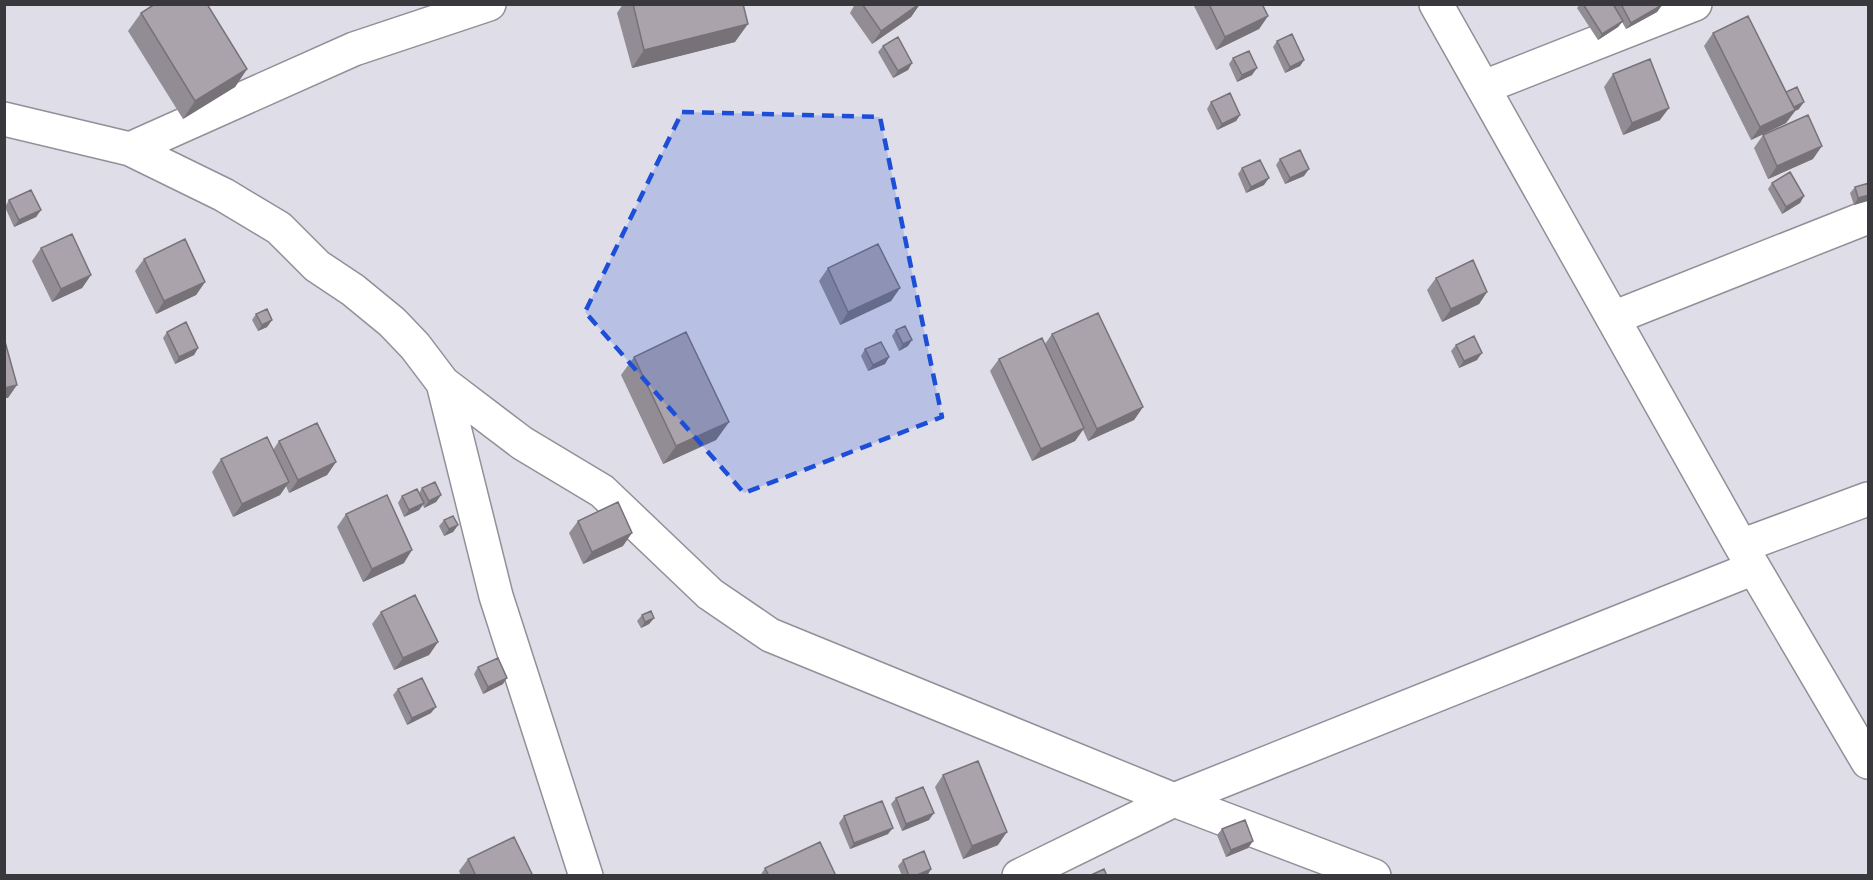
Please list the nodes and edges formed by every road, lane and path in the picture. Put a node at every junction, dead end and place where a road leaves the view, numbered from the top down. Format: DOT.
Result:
graph roads {
  1 [pos="489,4"];
  2 [pos="1436,4"];
  3 [pos="1695,4"];
  4 [pos="1484,87"];
  5 [pos="4,119"];
  6 [pos="130,149"];
  7 [pos="1869,217"];
  8 [pos="1613,318"];
  9 [pos="443,383"];
  10 [pos="1869,499"];
  11 [pos="1747,557"];
  12 [pos="1869,762"];
  13 [pos="1174,800"];
  14 [pos="586,876"];
  15 [pos="1019,876"];
  16 [pos="1374,876"];
  1 -- 6 [label="street"];
  2 -- 4 [label="street"];
  3 -- 4 [label="street"];
  4 -- 8 [label="street"];
  5 -- 6 [label="street"];
  6 -- 9 [label="street"];
  7 -- 8 [label="street"];
  8 -- 11 [label="street"];
  9 -- 13 [label="street"];
  9 -- 14 [label="street"];
  10 -- 11 [label="street"];
  11 -- 12 [label="street"];
  11 -- 13 [label="street"];
  13 -- 15 [label="street"];
  13 -- 16 [label="street"];
}
